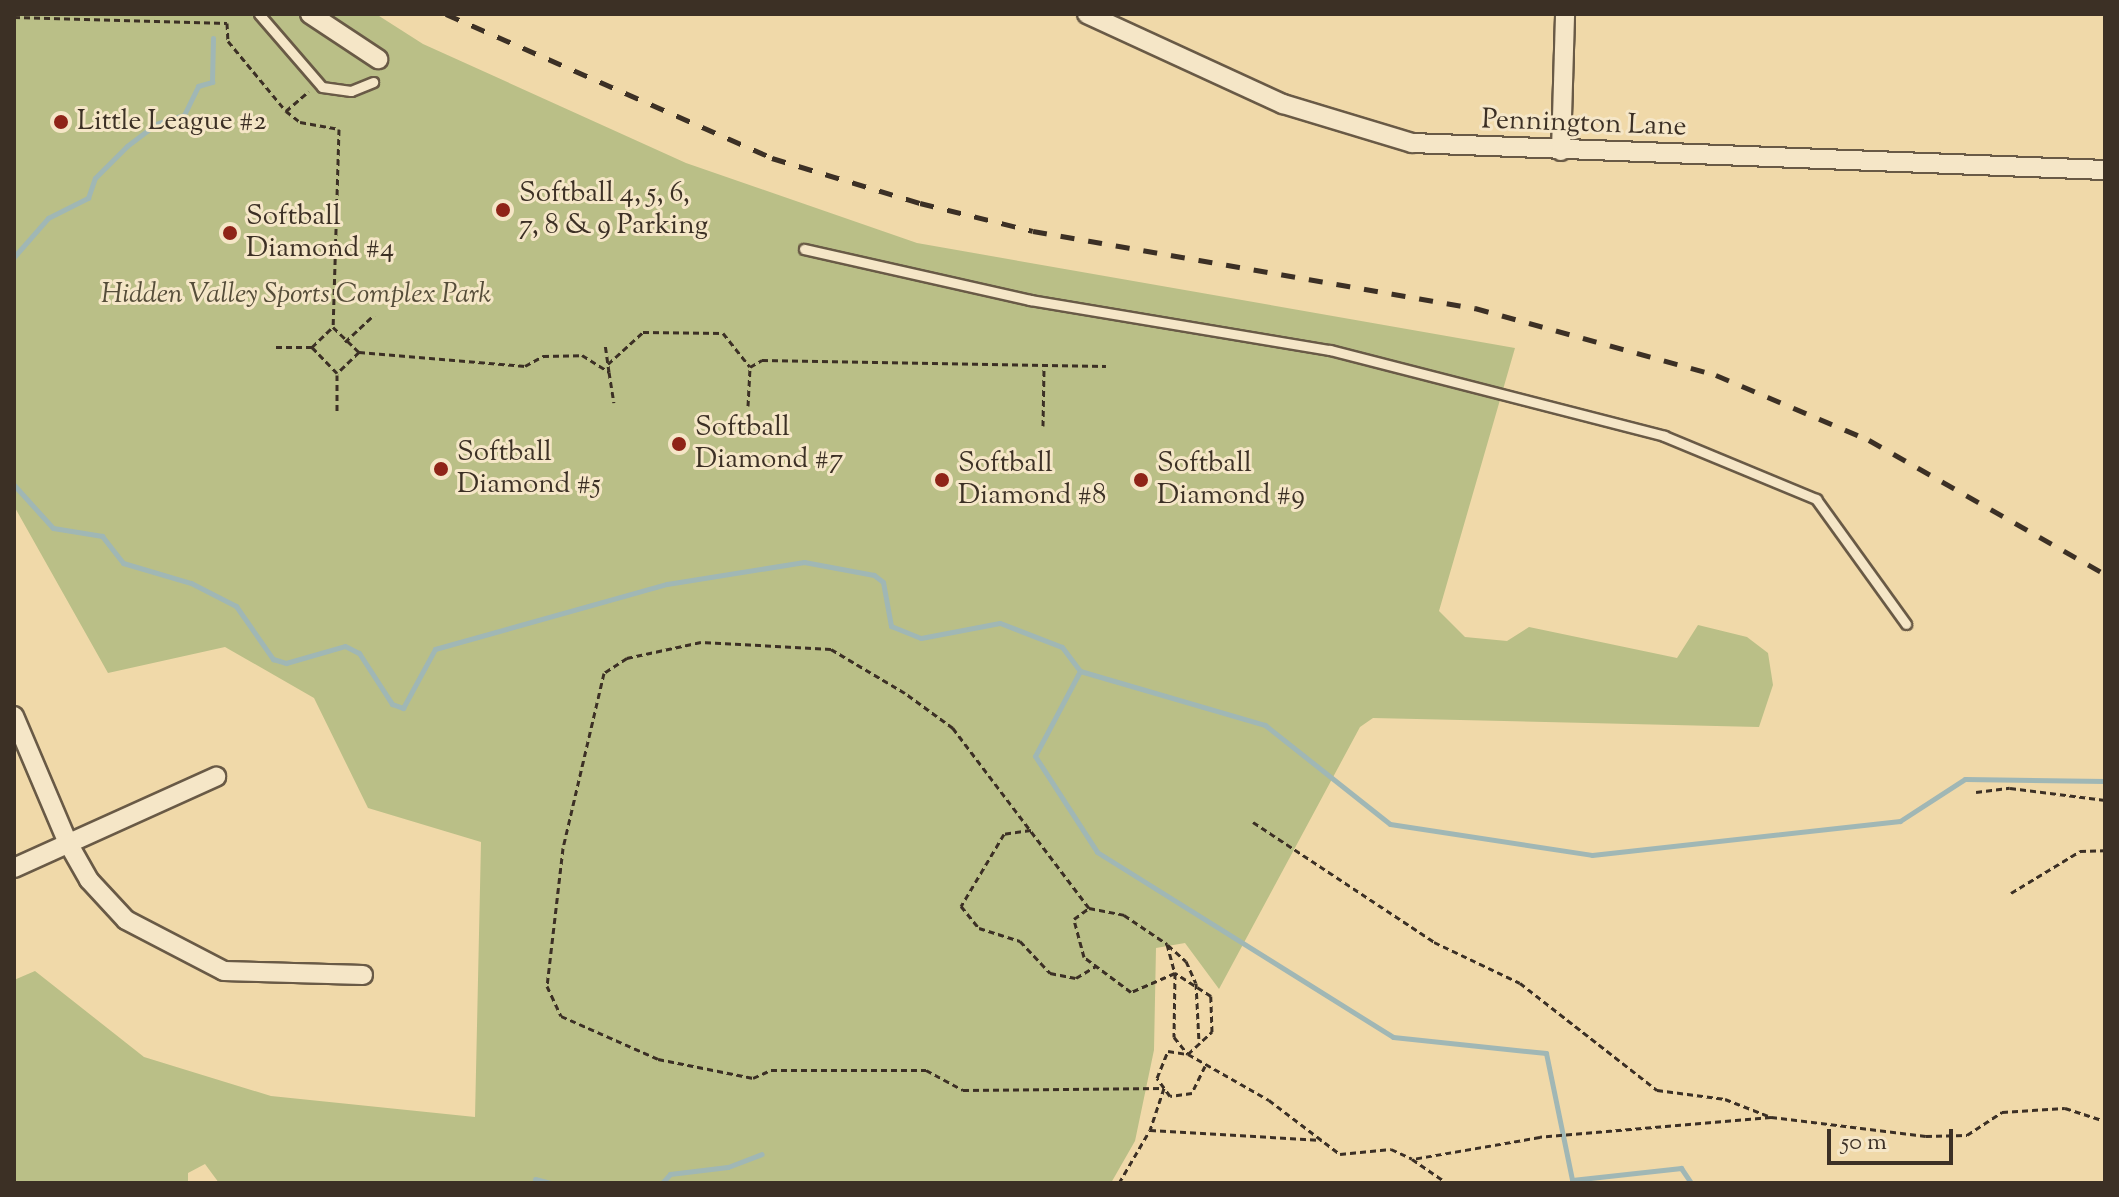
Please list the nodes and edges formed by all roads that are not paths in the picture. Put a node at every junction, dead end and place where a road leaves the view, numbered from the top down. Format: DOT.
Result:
graph roads {
  1 [pos="259,14"];
  2 [pos="310,14"];
  3 [pos="1087,14"];
  4 [pos="1565,14"];
  5 [pos="378,59"];
  6 [pos="373,82"];
  7 [pos="1561,151"];
  8 [pos="2105,170"];
  9 [pos="804,249"];
  10 [pos="1906,624"];
  11 [pos="14,716"];
  12 [pos="216,777"];
  13 [pos="68,843"];
  14 [pos="14,868"];
  15 [pos="363,975"];
  1 -- 6 [label="lane"];
  2 -- 5 [label="street"];
  3 -- 7 [label="street, Pennington Lane"];
  4 -- 7 [label="street"];
  7 -- 8 [label="street, Pennington Lane"];
  9 -- 10 [label="lane"];
  11 -- 13 [label="street"];
  12 -- 13 [label="street"];
  13 -- 14 [label="street"];
  13 -- 15 [label="street"];
}
